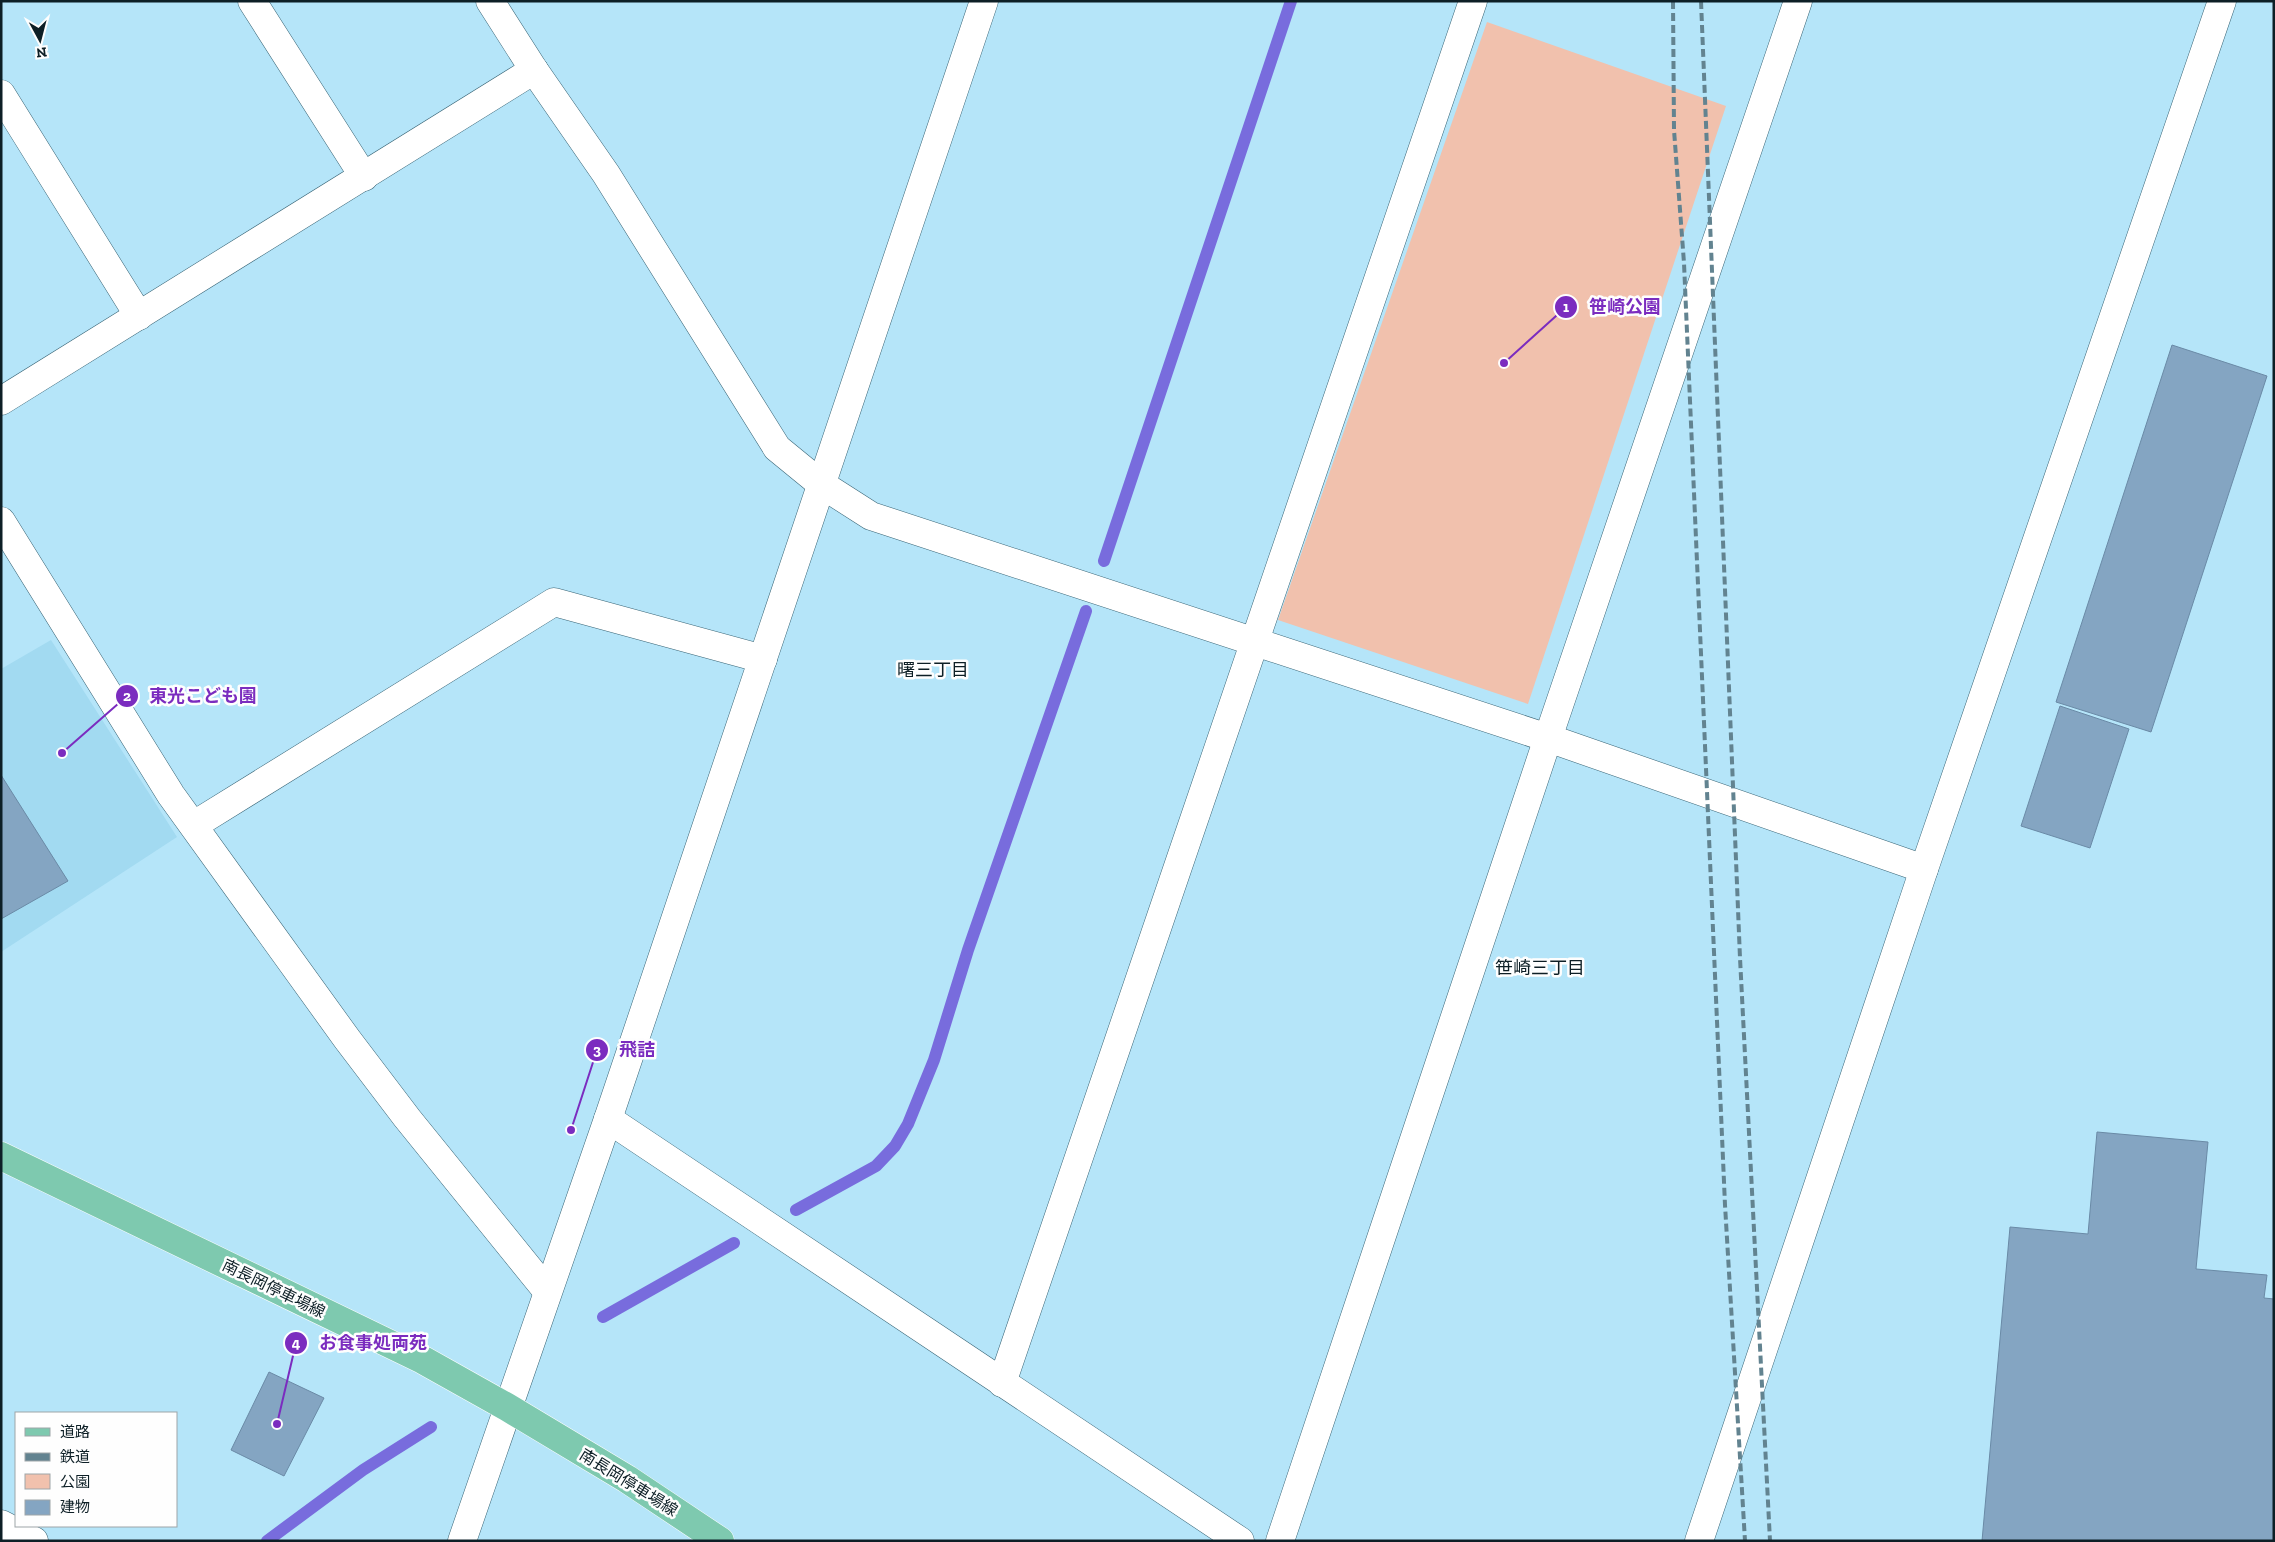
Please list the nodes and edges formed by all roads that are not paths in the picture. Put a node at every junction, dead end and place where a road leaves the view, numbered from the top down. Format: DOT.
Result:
graph roads {
  1 [pos="252,1"];
  2 [pos="490,1"];
  3 [pos="984,1"];
  4 [pos="1473,1"];
  5 [pos="1798,1"];
  6 [pos="2221,2"];
  7 [pos="534,70"];
  8 [pos="1,94"];
  9 [pos="364,176"];
  10 [pos="138,316"];
  11 [pos="1,401"];
  12 [pos="821,484"];
  13 [pos="1,521"];
  14 [pos="1254,640"];
  15 [pos="763,659"];
  16 [pos="1548,738"];
  17 [pos="194,825"];
  18 [pos="1924,870"];
  19 [pos="608,1119"];
  20 [pos="1,1156"];
  21 [pos="547,1291"];
  22 [pos="1002,1383"];
  23 [pos="508,1407"];
  24 [pos="1,1524"];
  25 [pos="34,1541"];
  26 [pos="462,1541"];
  27 [pos="720,1541"];
  28 [pos="1240,1541"];
  29 [pos="1280,1541"];
  30 [pos="1699,1541"];
  1 -- 9 [label="street"];
  2 -- 7 [label="street"];
  3 -- 12 [label="street"];
  4 -- 14 [label="street"];
  5 -- 16 [label="street"];
  6 -- 18 [label="street"];
  7 -- 9 [label="street"];
  7 -- 12 [label="street"];
  8 -- 10 [label="street"];
  9 -- 10 [label="street"];
  10 -- 11 [label="street"];
  12 -- 14 [label="street"];
  12 -- 15 [label="street"];
  13 -- 17 [label="street"];
  14 -- 16 [label="street"];
  14 -- 22 [label="street"];
  15 -- 17 [label="street"];
  15 -- 19 [label="street"];
  16 -- 18 [label="street"];
  16 -- 29 [label="street"];
  17 -- 21 [label="street"];
  18 -- 30 [label="street"];
  19 -- 21 [label="street"];
  19 -- 22 [label="street"];
  20 -- 23 [label="main road, 南長岡停車場線"];
  21 -- 23 [label="street"];
  22 -- 28 [label="street"];
  23 -- 26 [label="street"];
  23 -- 27 [label="main road, 南長岡停車場線"];
  24 -- 25 [label="street"];
}
